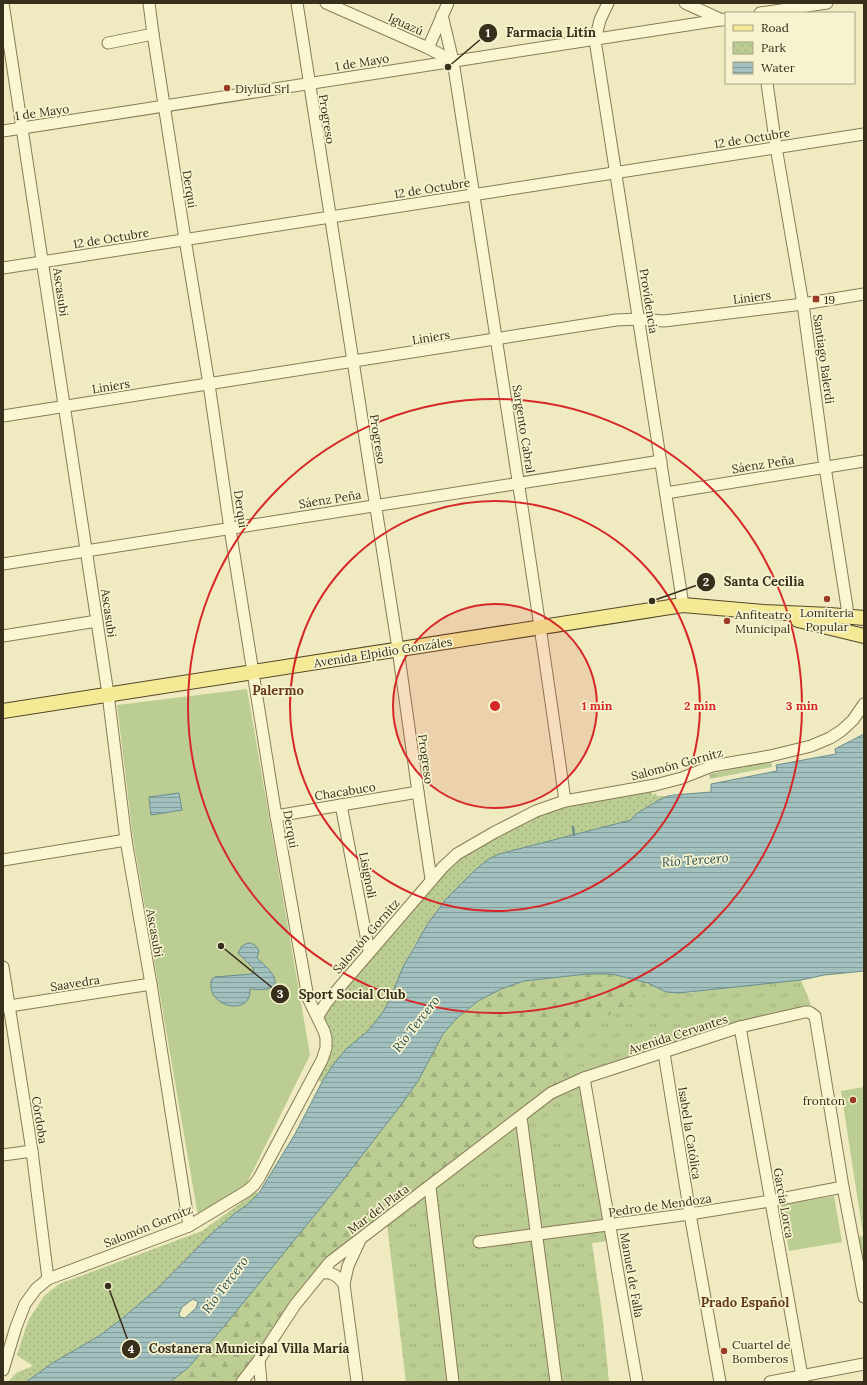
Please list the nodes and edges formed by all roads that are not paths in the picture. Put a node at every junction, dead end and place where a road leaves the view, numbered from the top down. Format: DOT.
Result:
graph roads {
  1 [pos="3,3"];
  2 [pos="150,3"];
  3 [pos="297,3"];
  4 [pos="326,3"];
  5 [pos="448,3"];
  6 [pos="608,3"];
  7 [pos="685,3"];
  8 [pos="766,3"];
  9 [pos="827,3"];
  10 [pos="760,12"];
  11 [pos="766,12"];
  12 [pos="442,15"];
  13 [pos="724,19"];
  14 [pos="153,34"];
  15 [pos="595,40"];
  16 [pos="108,43"];
  17 [pos="428,48"];
  18 [pos="453,61"];
  19 [pos="308,83"];
  20 [pos="767,84"];
  21 [pos="164,107"];
  22 [pos="21,128"];
  23 [pos="3,131"];
  24 [pos="864,134"];
  25 [pos="776,147"];
  26 [pos="616,173"];
  27 [pos="474,195"];
  28 [pos="330,216"];
  29 [pos="185,239"];
  30 [pos="43,261"];
  31 [pos="3,268"];
  32 [pos="864,294"];
  33 [pos="803,304"];
  34 [pos="639,319"];
  35 [pos="497,339"];
  36 [pos="353,362"];
  37 [pos="210,384"];
  38 [pos="64,406"];
  39 [pos="3,416"];
  40 [pos="661,461"];
  41 [pos="864,461"];
  42 [pos="825,467"];
  43 [pos="519,482"];
  44 [pos="666,493"];
  45 [pos="376,505"];
  46 [pos="230,529"];
  47 [pos="87,550"];
  48 [pos="3,564"];
  49 [pos="683,605"];
  50 [pos="764,612"];
  51 [pos="846,616"];
  52 [pos="864,618"];
  53 [pos="97,621"];
  54 [pos="541,626"];
  55 [pos="3,636"];
  56 [pos="864,636"];
  57 [pos="398,649"];
  58 [pos="253,673"];
  59 [pos="108,694"];
  60 [pos="864,704"];
  61 [pos="3,711"];
  62 [pos="418,792"];
  63 [pos="564,801"];
  64 [pos="341,805"];
  65 [pos="276,816"];
  66 [pos="126,840"];
  67 [pos="3,860"];
  68 [pos="431,879"];
  69 [pos="370,951"];
  70 [pos="3,967"];
  71 [pos="151,984"];
  72 [pos="6,1007"];
  73 [pos="318,1016"];
  74 [pos="740,1028"];
  75 [pos="664,1053"];
  76 [pos="584,1078"];
  77 [pos="561,1088"];
  78 [pos="521,1117"];
  79 [pos="32,1151"];
  80 [pos="3,1155"];
  81 [pos="430,1186"];
  82 [pos="843,1187"];
  83 [pos="770,1201"];
  84 [pos="690,1214"];
  85 [pos="610,1225"];
  86 [pos="190,1226"];
  87 [pos="536,1233"];
  88 [pos="361,1237"];
  89 [pos="479,1242"];
  90 [pos="321,1273"];
  91 [pos="48,1279"];
  92 [pos="344,1284"];
  93 [pos="864,1297"];
  94 [pos="259,1360"];
  95 [pos="864,1364"];
  96 [pos="3,1370"];
  97 [pos="802,1379"];
  98 [pos="242,1382"];
  99 [pos="261,1382"];
  100 [pos="356,1382"];
  101 [pos="453,1382"];
  102 [pos="556,1382"];
  103 [pos="637,1382"];
  104 [pos="720,1382"];
  105 [pos="770,1382"];
  1 -- 22 [label="street, Ascasubi"];
  2 -- 14 [label="street, Derqui"];
  3 -- 19 [label="street, Progreso"];
  4 -- 17 [label="street, Iguazú"];
  5 -- 12 [label="street"];
  6 -- 15 [label="street, Providencia"];
  7 -- 13 [label="street"];
  8 -- 10 [label="street"];
  9 -- 11 [label="street"];
  12 -- 17 [label="street"];
  12 -- 18 [label="street, Sargento Cabral"];
  13 -- 15 [label="street, 1 de Mayo"];
  14 -- 16 [label="street"];
  14 -- 21 [label="street, Derqui"];
  15 -- 18 [label="street, 1 de Mayo"];
  15 -- 26 [label="street, Providencia"];
  17 -- 18 [label="street, Iguazú"];
  18 -- 19 [label="street, 1 de Mayo"];
  18 -- 27 [label="street, Sargento Cabral"];
  19 -- 21 [label="street, 1 de Mayo"];
  19 -- 28 [label="street, Progreso"];
  20 -- 25 [label="street, Santiago Balerdi"];
  21 -- 22 [label="street, 1 de Mayo"];
  21 -- 29 [label="street, Derqui"];
  22 -- 23 [label="street, 1 de Mayo"];
  22 -- 30 [label="street, Ascasubi"];
  24 -- 25 [label="street, 12 de Octubre"];
  25 -- 26 [label="street, 12 de Octubre"];
  25 -- 33 [label="street, Santiago Balerdi"];
  26 -- 27 [label="street, 12 de Octubre"];
  26 -- 34 [label="street, Providencia"];
  27 -- 28 [label="street, 12 de Octubre"];
  27 -- 35 [label="street, Sargento Cabral"];
  28 -- 29 [label="street, 12 de Octubre"];
  28 -- 36 [label="street, Progreso"];
  29 -- 30 [label="street, 12 de Octubre"];
  29 -- 37 [label="street, Derqui"];
  30 -- 31 [label="street, 12 de Octubre"];
  30 -- 38 [label="street, Ascasubi"];
  32 -- 33 [label="street, Liniers"];
  33 -- 34 [label="street, Liniers"];
  33 -- 42 [label="street, Santiago Balerdi"];
  34 -- 35 [label="street, Liniers"];
  34 -- 40 [label="street, Providencia"];
  35 -- 36 [label="street, Liniers"];
  35 -- 43 [label="street, Sargento Cabral"];
  36 -- 37 [label="street, Liniers"];
  36 -- 45 [label="street, Progreso"];
  37 -- 38 [label="street, Liniers"];
  37 -- 46 [label="street, Derqui"];
  38 -- 39 [label="street, Liniers"];
  38 -- 47 [label="street, Ascasubi"];
  40 -- 43 [label="street, Sáenz Peña"];
  40 -- 44 [label="street, Providencia"];
  41 -- 42 [label="street, Sáenz Peña"];
  42 -- 44 [label="street, Sáenz Peña"];
  42 -- 51 [label="street, Santiago Balerdi"];
  43 -- 45 [label="street, Sáenz Peña"];
  43 -- 54 [label="street, Sargento Cabral"];
  44 -- 49 [label="street, Providencia"];
  45 -- 46 [label="street, Sáenz Peña"];
  45 -- 57 [label="street, Progreso"];
  46 -- 47 [label="street, Sáenz Peña"];
  46 -- 58 [label="street, Derqui"];
  47 -- 48 [label="street, Sáenz Peña"];
  47 -- 53 [label="street, Ascasubi"];
  49 -- 50 [label="main road, Avenida Elpidio Gonzáles"];
  49 -- 54 [label="main road, Avenida Elpidio Gonzáles"];
  50 -- 51 [label="main road, Avenida Elpidio Gonzáles"];
  50 -- 56 [label="main road, Avenida Elpidio Gonzáles"];
  51 -- 52 [label="main road, Avenida Elpidio Gonzáles"];
  53 -- 55 [label="street"];
  53 -- 59 [label="street, Ascasubi"];
  54 -- 57 [label="main road, Avenida Elpidio Gonzáles"];
  54 -- 63 [label="street, Sargento Cabral"];
  57 -- 58 [label="main road, Avenida Elpidio Gonzáles"];
  57 -- 62 [label="street, Progreso"];
  58 -- 59 [label="main road, Avenida Elpidio Gonzáles"];
  58 -- 65 [label="street, Derqui"];
  59 -- 61 [label="main road, Avenida Elpidio Gonzáles"];
  59 -- 66 [label="street, Ascasubi"];
  60 -- 63 [label="street, Salomón Gornitz"];
  62 -- 64 [label="street, Chacabuco"];
  62 -- 68 [label="street, Progreso"];
  63 -- 68 [label="street, Salomón Gornitz"];
  64 -- 65 [label="street, Chacabuco"];
  64 -- 69 [label="street, Lisignoli"];
  65 -- 73 [label="street, Derqui"];
  66 -- 67 [label="street"];
  66 -- 71 [label="street, Ascasubi"];
  68 -- 69 [label="street, Salomón Gornitz"];
  69 -- 73 [label="street, Salomón Gornitz"];
  70 -- 72 [label="street, Córdoba"];
  71 -- 72 [label="street, Saavedra"];
  71 -- 86 [label="street, Ascasubi"];
  72 -- 79 [label="street, Córdoba"];
  73 -- 86 [label="street, Salomón Gornitz"];
  74 -- 75 [label="street, Avenida Cervantes"];
  74 -- 82 [label="street, Avenida Cervantes"];
  74 -- 83 [label="street, García Lorca"];
  75 -- 76 [label="street, Avenida Cervantes"];
  75 -- 84 [label="street, Isabel la Católica"];
  76 -- 77 [label="street, Avenida Cervantes"];
  76 -- 85 [label="street, Manuel de Falla"];
  77 -- 78 [label="street, Mar del Plata"];
  78 -- 81 [label="street, Mar del Plata"];
  78 -- 87 [label="street"];
  79 -- 80 [label="street"];
  79 -- 91 [label="street, Córdoba"];
  81 -- 88 [label="street, Mar del Plata"];
  81 -- 101 [label="street"];
  82 -- 83 [label="street, Pedro de Mendoza"];
  82 -- 93 [label="street"];
  83 -- 84 [label="street, Pedro de Mendoza"];
  83 -- 97 [label="street, García Lorca"];
  84 -- 85 [label="street, Pedro de Mendoza"];
  84 -- 104 [label="street, Isabel la Católica"];
  85 -- 87 [label="street, Pedro de Mendoza"];
  85 -- 103 [label="street, Manuel de Falla"];
  86 -- 91 [label="street, Salomón Gornitz"];
  87 -- 89 [label="street, Pedro de Mendoza"];
  87 -- 102 [label="street"];
  88 -- 90 [label="street, Mar del Plata"];
  88 -- 92 [label="street"];
  90 -- 92 [label="street"];
  90 -- 94 [label="street, Mar del Plata"];
  91 -- 96 [label="street, Salomón Gornitz"];
  92 -- 100 [label="street"];
  94 -- 98 [label="street, Mar del Plata"];
  94 -- 99 [label="street"];
  95 -- 97 [label="street"];
  97 -- 105 [label="street"];
}
